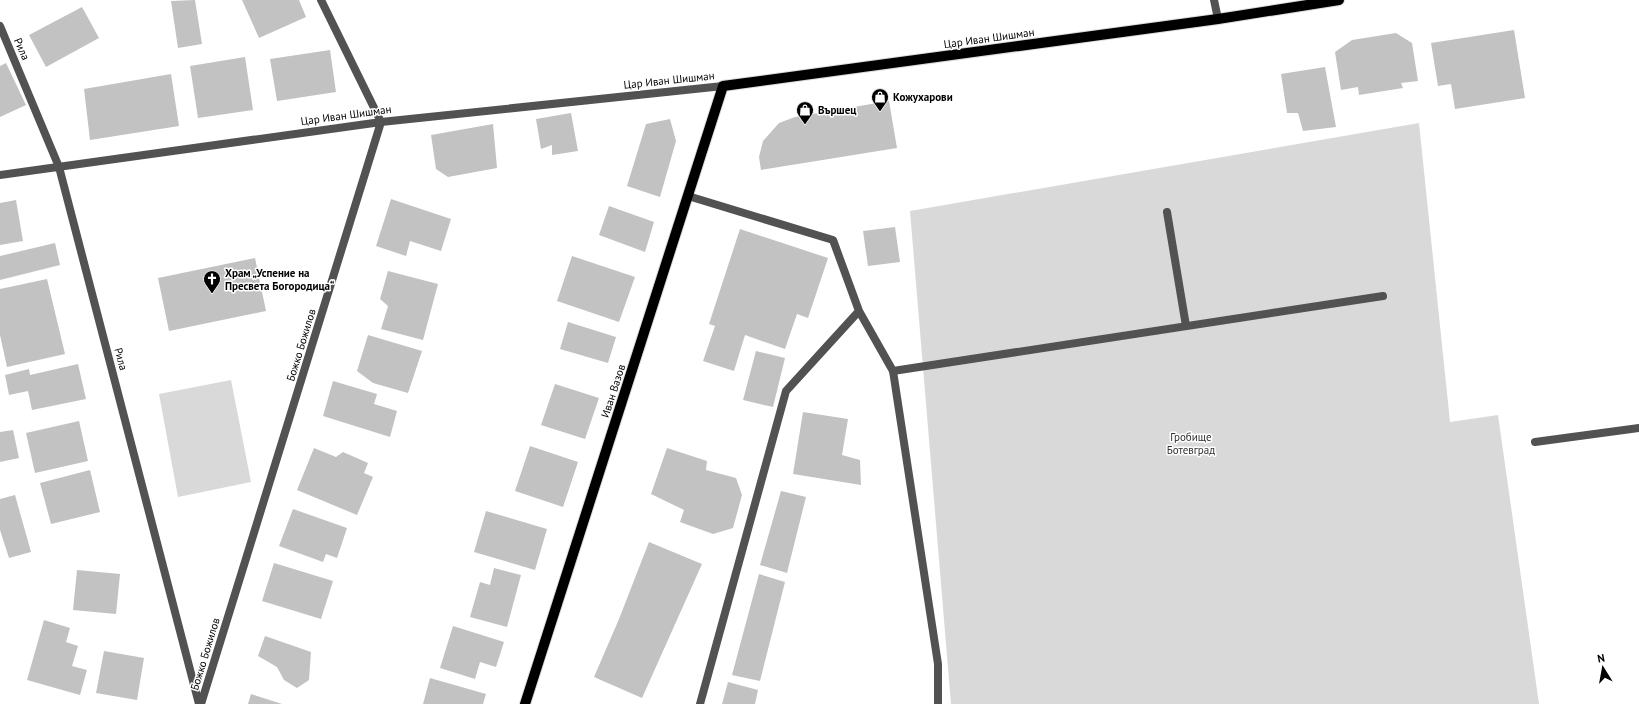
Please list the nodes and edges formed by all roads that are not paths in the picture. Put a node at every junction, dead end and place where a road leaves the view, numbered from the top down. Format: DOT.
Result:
graph roads {
  1 [pos="321,0"];
  2 [pos="1214,0"];
  3 [pos="1339,0"];
  4 [pos="1302,3"];
  5 [pos="1218,19"];
  6 [pos="0,26"];
  7 [pos="723,86"];
  8 [pos="381,122"];
  9 [pos="59,167"];
  10 [pos="0,175"];
  11 [pos="688,196"];
  12 [pos="1167,212"];
  13 [pos="1383,296"];
  14 [pos="859,311"];
  15 [pos="1186,326"];
  16 [pos="894,372"];
  17 [pos="1639,428"];
  18 [pos="1535,442"];
  19 [pos="200,704"];
  20 [pos="525,704"];
  21 [pos="700,704"];
  22 [pos="938,704"];
  1 -- 8 [label="street"];
  2 -- 5 [label="street"];
  3 -- 4 [label="main road, Цар Иван Шишман"];
  4 -- 5 [label="main road, Цар Иван Шишман"];
  5 -- 7 [label="main road, Цар Иван Шишман"];
  6 -- 9 [label="street, Рила"];
  7 -- 8 [label="street, Цар Иван Шишман"];
  7 -- 11 [label="main road, Иван Вазов"];
  8 -- 9 [label="street, Цар Иван Шишман"];
  8 -- 19 [label="street, Божко Божилов"];
  9 -- 10 [label="street, Цар Иван Шишман"];
  9 -- 19 [label="street, Рила"];
  11 -- 14 [label="street"];
  11 -- 20 [label="main road, Иван Вазов"];
  12 -- 15 [label="street"];
  13 -- 15 [label="street"];
  14 -- 16 [label="street"];
  14 -- 21 [label="street"];
  15 -- 16 [label="street"];
  16 -- 22 [label="street"];
  17 -- 18 [label="street"];
}
